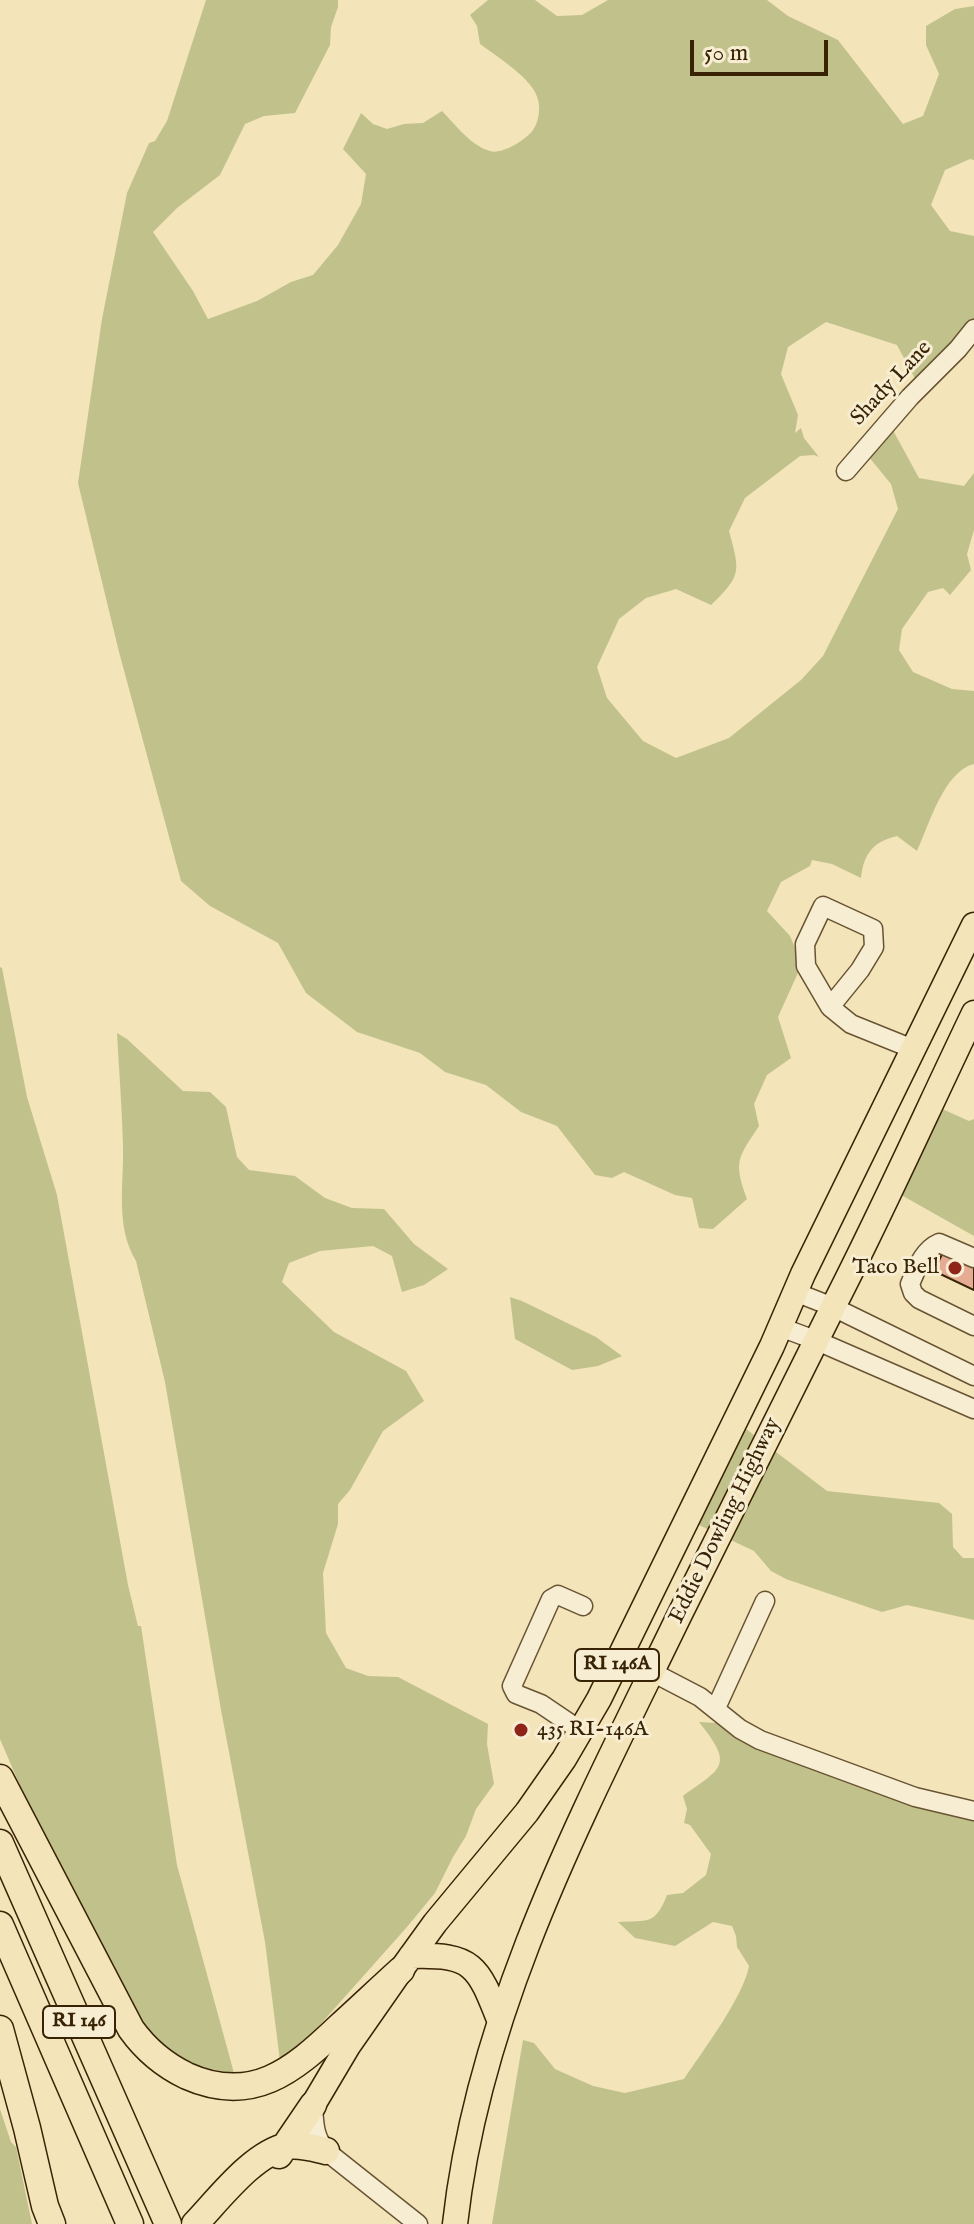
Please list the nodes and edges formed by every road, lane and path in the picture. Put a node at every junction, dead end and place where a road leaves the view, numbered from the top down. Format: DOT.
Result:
graph roads {
  1 [pos="974,329"];
  2 [pos="846,471"];
  3 [pos="974,925"];
  4 [pos="830,1007"];
  5 [pos="974,1013"];
  6 [pos="913,1049"];
  7 [pos="974,1258"];
  8 [pos="795,1292"];
  9 [pos="833,1307"];
  10 [pos="974,1326"];
  11 [pos="780,1327"];
  12 [pos="815,1340"];
  13 [pos="974,1376"];
  14 [pos="974,1409"];
  15 [pos="765,1601"];
  16 [pos="583,1606"];
  17 [pos="652,1672"];
  18 [pos="716,1708"];
  19 [pos="581,1731"];
  20 [pos="0,1778"];
  21 [pos="974,1811"];
  22 [pos="0,1843"];
  23 [pos="0,1925"];
  24 [pos="406,1963"];
  25 [pos="500,2022"];
  26 [pos="0,2029"];
  27 [pos="313,2105"];
  28 [pos="285,2147"];
  29 [pos="326,2151"];
  30 [pos="163,2213"];
  31 [pos="130,2223"];
  32 [pos="52,2224"];
  33 [pos="195,2224"];
  34 [pos="213,2224"];
  35 [pos="418,2224"];
  36 [pos="455,2224"];
  1 -- 2 [label="street, Shady Lane"];
  3 -- 6 [label="main road, Eddie Dowling Highway / RI 146A"];
  4 -- 4 [label="street"];
  4 -- 6 [label="street"];
  5 -- 9 [label="main road, Eddie Dowling Highway / RI 146A"];
  6 -- 8 [label="main road, Eddie Dowling Highway / RI 146A"];
  7 -- 10 [label="street"];
  8 -- 9 [label="street"];
  8 -- 11 [label="main road, Eddie Dowling Highway / RI 146A"];
  9 -- 12 [label="main road, Eddie Dowling Highway / RI 146A"];
  9 -- 13 [label="street"];
  11 -- 12 [label="street"];
  11 -- 19 [label="main road, Eddie Dowling Highway / RI 146A"];
  12 -- 14 [label="street"];
  12 -- 17 [label="main road, Eddie Dowling Highway / RI 146A"];
  15 -- 18 [label="street"];
  16 -- 19 [label="street"];
  17 -- 18 [label="street"];
  17 -- 25 [label="main road, Eddie Dowling Highway / RI 146A"];
  18 -- 21 [label="street"];
  19 -- 24 [label="main road, Eddie Dowling Highway / RI 146A"];
  20 -- 24 [label="highway"];
  22 -- 30 [label="highway, RI 146"];
  23 -- 31 [label="highway, RI 146"];
  24 -- 25 [label="main road"];
  24 -- 27 [label="main road, RI 146A"];
  25 -- 36 [label="main road, Eddie Dowling Highway / RI 146A"];
  26 -- 32 [label="highway"];
  27 -- 28 [label="highway, RI 146A"];
  27 -- 29 [label="street"];
  28 -- 29 [label="highway"];
  28 -- 33 [label="highway"];
  28 -- 34 [label="highway, RI 146A"];
  29 -- 35 [label="street"];
}
